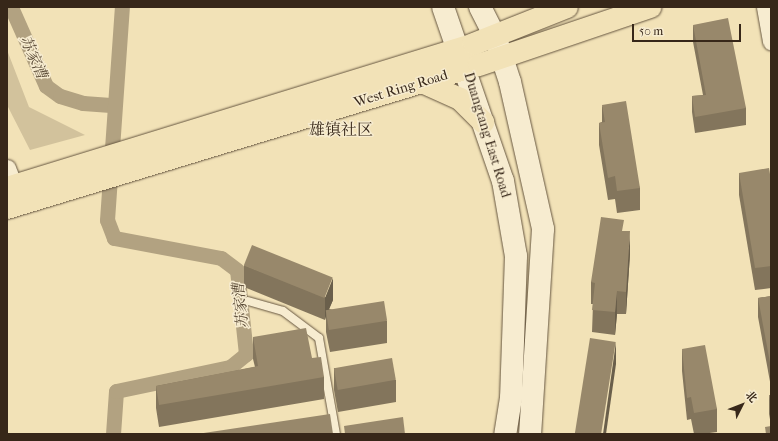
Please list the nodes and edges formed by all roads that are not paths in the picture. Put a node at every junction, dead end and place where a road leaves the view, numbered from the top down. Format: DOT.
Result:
graph roads {
  1 [pos="443,7"];
  2 [pos="480,7"];
  3 [pos="568,7"];
  4 [pos="650,7"];
  5 [pos="765,7"];
  6 [pos="494,36"];
  7 [pos="771,41"];
  8 [pos="460,48"];
  9 [pos="502,57"];
  10 [pos="467,68"];
  11 [pos="422,82"];
  12 [pos="483,122"];
  13 [pos="9,181"];
  14 [pos="7,208"];
  15 [pos="248,301"];
  16 [pos="336,434"];
  17 [pos="505,434"];
  18 [pos="530,434"];
  1 -- 8 [label="main road, Duangtang East Road"];
  2 -- 6 [label="main road, Duangtang East Road"];
  3 -- 6 [label="main road, West Ring Road"];
  4 -- 9 [label="main road, West Ring Road"];
  5 -- 7 [label="street"];
  6 -- 8 [label="main road, West Ring Road"];
  6 -- 9 [label="main road, Duangtang East Road"];
  8 -- 10 [label="main road, Duangtang East Road"];
  8 -- 13 [label="main road, West Ring Road"];
  9 -- 10 [label="main road, West Ring Road"];
  9 -- 18 [label="main road, Duangtang East Road"];
  10 -- 11 [label="main road, West Ring Road"];
  10 -- 12 [label="main road, Duangtang East Road"];
  11 -- 12 [label="main road"];
  11 -- 14 [label="main road, West Ring Road"];
  12 -- 17 [label="main road, Duangtang East Road"];
  15 -- 16 [label="lane"];
}
